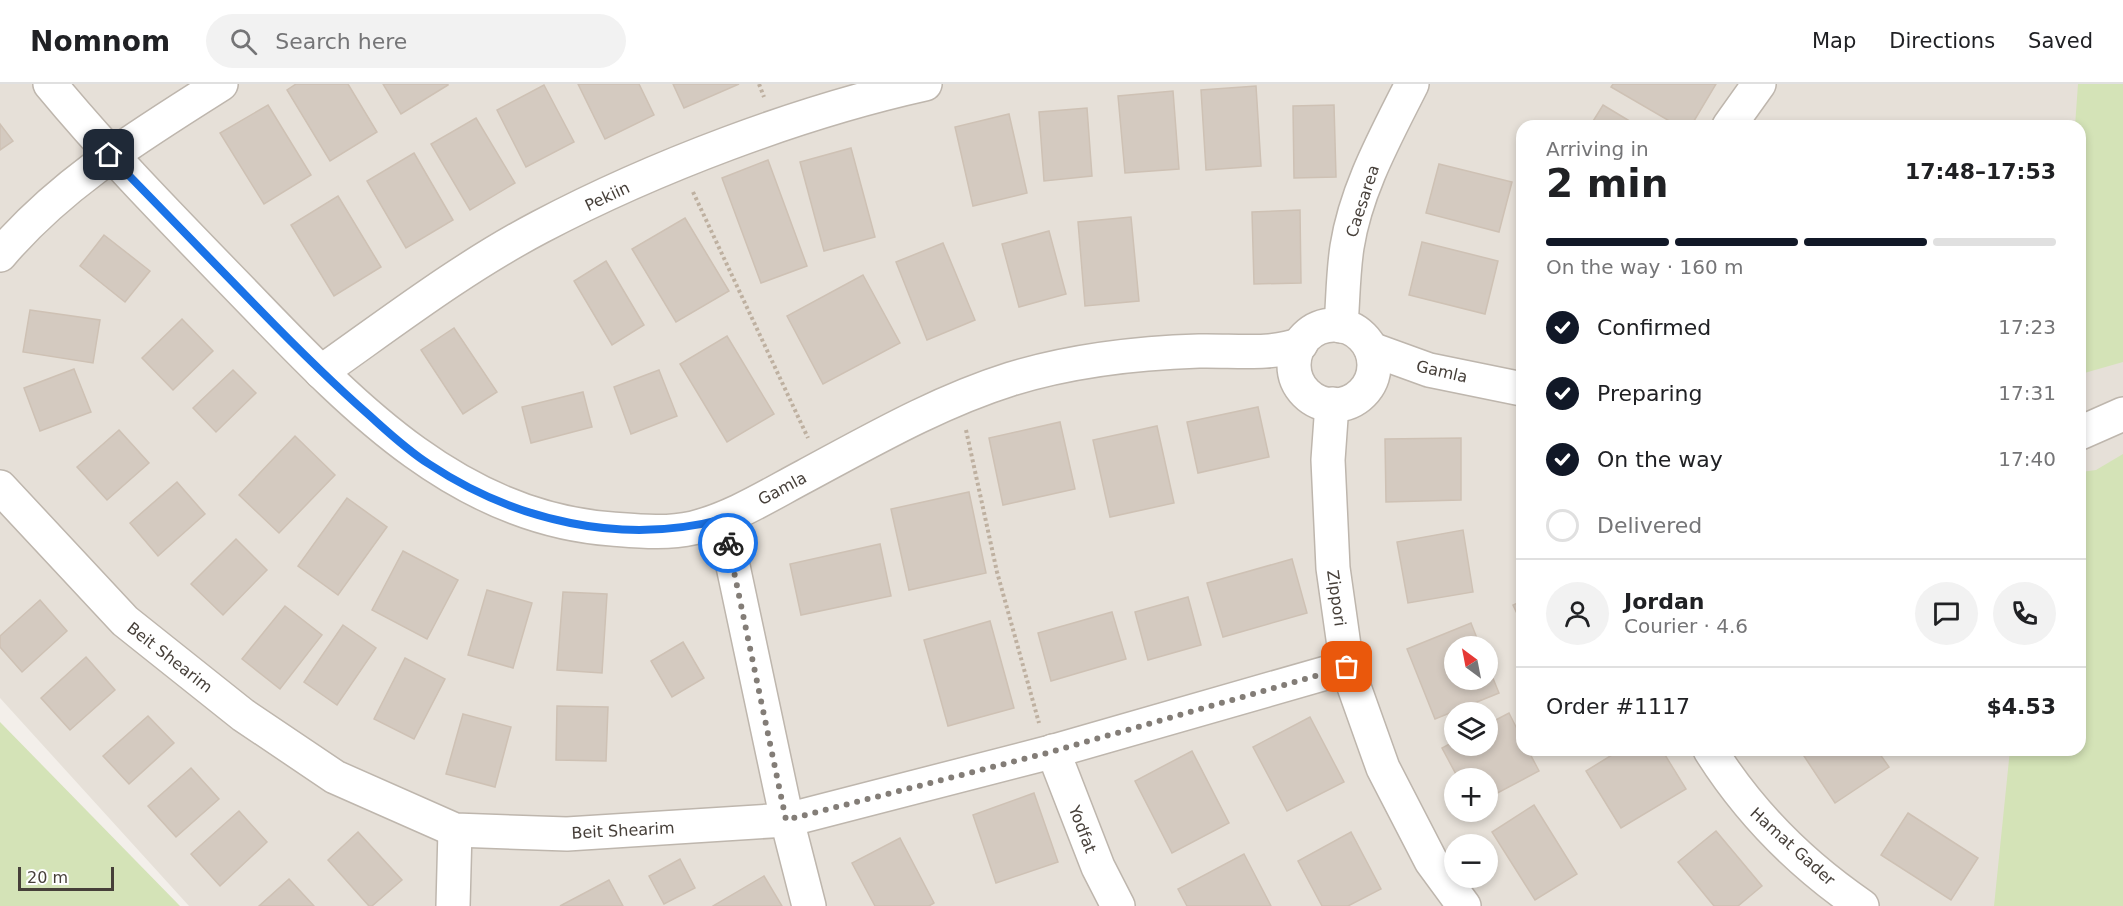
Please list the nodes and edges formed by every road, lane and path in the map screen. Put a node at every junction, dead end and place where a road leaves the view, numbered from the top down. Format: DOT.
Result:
graph roads {
  1 [pos="50,84"];
  2 [pos="221,84"];
  3 [pos="925,84"];
  4 [pos="1412,84"];
  5 [pos="1759,84"];
  6 [pos="1733,120"];
  7 [pos="109,155"];
  8 [pos="680,164"];
  9 [pos="0,255"];
  10 [pos="1341,326"];
  11 [pos="1371,349"];
  12 [pos="1298,358"];
  13 [pos="321,372"];
  14 [pos="1516,387"];
  15 [pos="1367,388"];
  16 [pos="1516,388"];
  17 [pos="959,398"];
  18 [pos="1332,404"];
  19 [pos="2123,414"];
  20 [pos="2086,430"];
  21 [pos="821,467"];
  22 [pos="0,487"];
  23 [pos="723,519"];
  24 [pos="1347,667"];
  25 [pos="1050,752"];
  26 [pos="1714,756"];
  27 [pos="786,820"];
  28 [pos="455,830"];
  29 [pos="453,906"];
  30 [pos="809,906"];
  31 [pos="1118,906"];
  32 [pos="1464,906"];
  33 [pos="1862,906"];
  1 -- 7 [label="street, Gamla"];
  2 -- 7 [label="street"];
  3 -- 8 [label="street, Pekiin"];
  4 -- 10 [label="street, Caesarea"];
  5 -- 6 [label="street"];
  7 -- 9 [label="street"];
  7 -- 13 [label="street, Gamla"];
  8 -- 13 [label="street, Pekiin"];
  8 -- 21 [label="path"];
  10 -- 11 [label="street"];
  10 -- 12 [label="street"];
  11 -- 14 [label="street, Gamla"];
  11 -- 15 [label="street"];
  12 -- 17 [label="street, Gamla"];
  12 -- 18 [label="street"];
  13 -- 23 [label="street, Gamla"];
  15 -- 16 [label="street, Gamla"];
  15 -- 18 [label="street"];
  17 -- 21 [label="street, Gamla"];
  17 -- 25 [label="path"];
  18 -- 24 [label="street, Zippori"];
  19 -- 20 [label="street"];
  21 -- 23 [label="street, Gamla"];
  22 -- 28 [label="street, Beit Shearim"];
  23 -- 27 [label="street"];
  24 -- 25 [label="street, Beit Shearim"];
  24 -- 32 [label="street, Zippori"];
  25 -- 27 [label="street, Beit Shearim"];
  25 -- 31 [label="street, Yodfat"];
  26 -- 33 [label="street, Hamat Gader"];
  27 -- 28 [label="street, Beit Shearim"];
  27 -- 30 [label="street"];
  28 -- 29 [label="street"];
}
